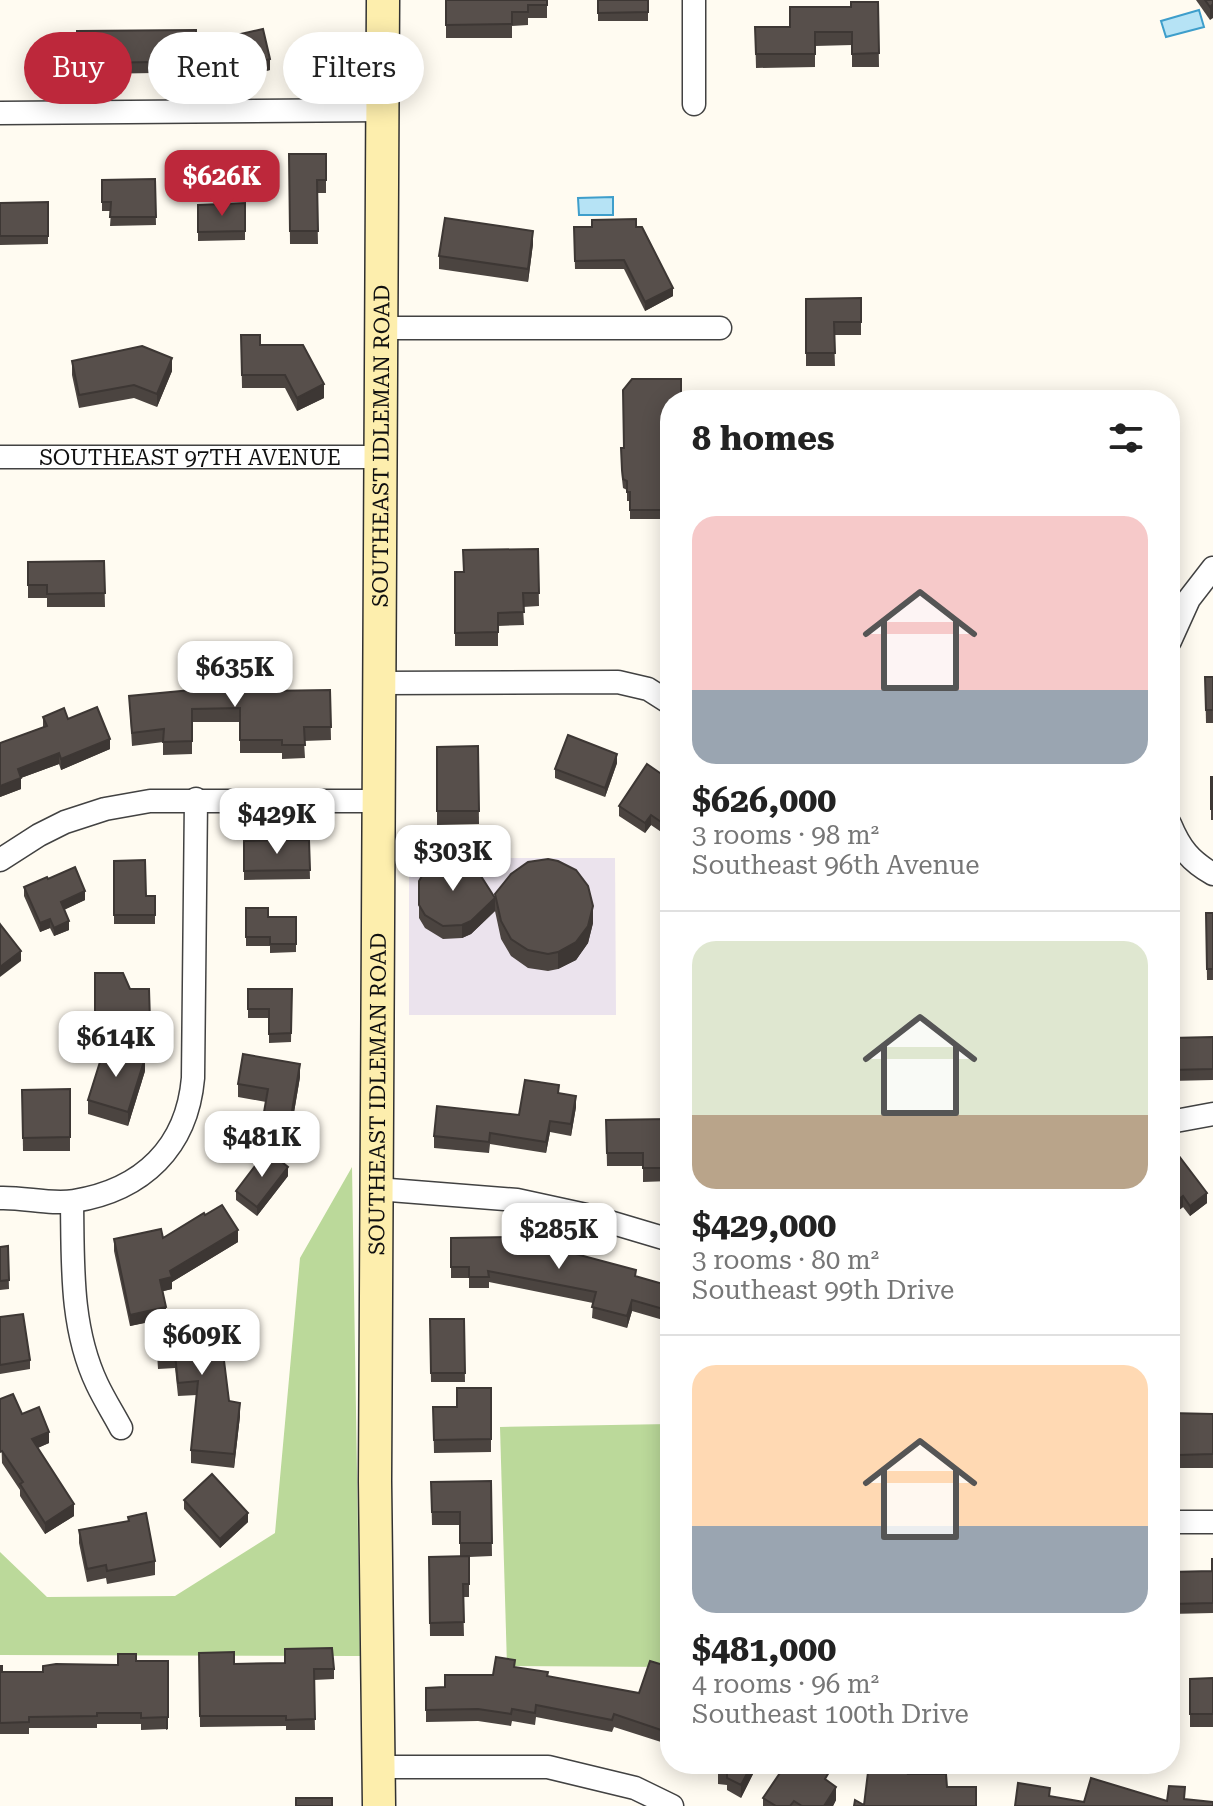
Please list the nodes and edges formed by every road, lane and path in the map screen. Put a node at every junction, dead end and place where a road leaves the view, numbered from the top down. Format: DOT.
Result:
graph roads {
  1 [pos="383,0"];
  2 [pos="694,0"];
  3 [pos="694,104"];
  4 [pos="383,110"];
  5 [pos="0,113"];
  6 [pos="382,328"];
  7 [pos="720,328"];
  8 [pos="0,457"];
  9 [pos="382,457"];
  10 [pos="1213,568"];
  11 [pos="1180,619"];
  12 [pos="381,683"];
  13 [pos="660,697"];
  14 [pos="196,799"];
  15 [pos="379,801"];
  16 [pos="1180,848"];
  17 [pos="0,860"];
  18 [pos="1213,874"];
  19 [pos="1213,1114"];
  20 [pos="1180,1120"];
  21 [pos="377,1189"];
  22 [pos="0,1198"];
  23 [pos="72,1202"];
  24 [pos="660,1237"];
  25 [pos="121,1428"];
  26 [pos="1180,1522"];
  27 [pos="1213,1522"];
  28 [pos="378,1767"];
  29 [pos="379,1806"];
  30 [pos="672,1806"];
  1 -- 4 [label="main road, SOUTHEAST IDLEMAN ROAD"];
  2 -- 3 [label="street"];
  4 -- 5 [label="street"];
  4 -- 6 [label="main road, SOUTHEAST IDLEMAN ROAD"];
  6 -- 7 [label="street"];
  6 -- 9 [label="main road, SOUTHEAST IDLEMAN ROAD"];
  8 -- 9 [label="street, SOUTHEAST 97TH AVENUE"];
  9 -- 12 [label="main road, SOUTHEAST IDLEMAN ROAD"];
  10 -- 11 [label="street"];
  12 -- 13 [label="street"];
  12 -- 15 [label="main road, SOUTHEAST IDLEMAN ROAD"];
  14 -- 15 [label="street"];
  14 -- 17 [label="street"];
  14 -- 23 [label="street"];
  15 -- 21 [label="main road, SOUTHEAST IDLEMAN ROAD"];
  16 -- 18 [label="street"];
  19 -- 20 [label="street"];
  21 -- 24 [label="street"];
  21 -- 28 [label="main road, SOUTHEAST IDLEMAN ROAD"];
  22 -- 23 [label="street"];
  23 -- 25 [label="street"];
  26 -- 27 [label="street"];
  28 -- 29 [label="main road, SOUTHEAST IDLEMAN ROAD"];
  28 -- 30 [label="street"];
}
